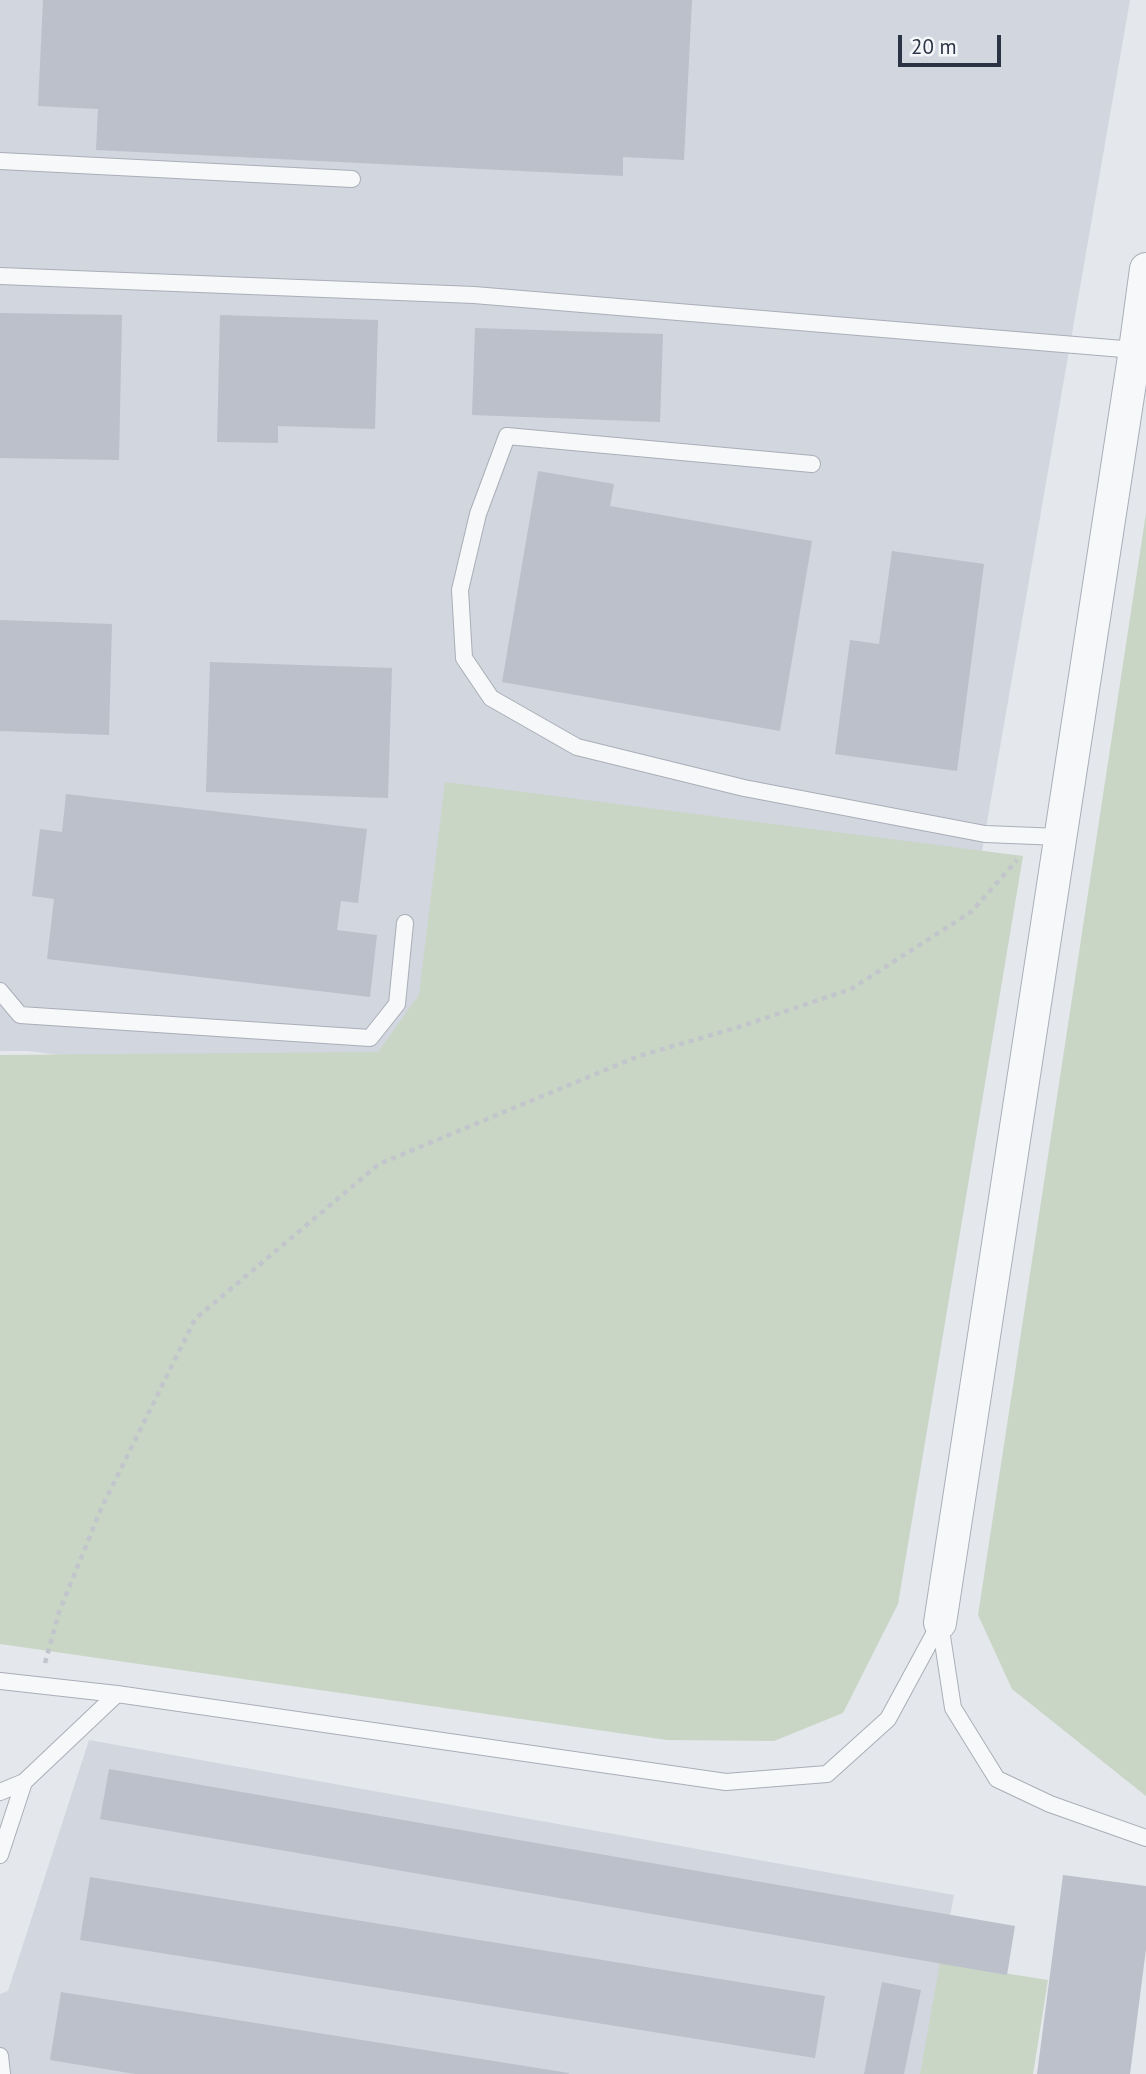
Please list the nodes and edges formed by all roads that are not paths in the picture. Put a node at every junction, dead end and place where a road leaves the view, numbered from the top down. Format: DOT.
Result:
graph roads {
  1 [pos="0,161"];
  2 [pos="352,179"];
  3 [pos="1146,269"];
  4 [pos="0,276"];
  5 [pos="1135,350"];
  6 [pos="812,464"];
  7 [pos="1049,836"];
  8 [pos="405,923"];
  9 [pos="0,991"];
  10 [pos="940,1623"];
  11 [pos="0,1681"];
  12 [pos="117,1694"];
  13 [pos="24,1782"];
  14 [pos="0,1792"];
  15 [pos="1146,1838"];
  16 [pos="0,1856"];
  17 [pos="0,2056"];
  18 [pos="2,2074"];
  1 -- 2 [label="lane"];
  3 -- 5 [label="street"];
  4 -- 5 [label="lane"];
  5 -- 7 [label="street"];
  6 -- 7 [label="lane"];
  7 -- 10 [label="street"];
  8 -- 9 [label="lane"];
  10 -- 12 [label="lane"];
  10 -- 15 [label="lane"];
  11 -- 12 [label="lane"];
  12 -- 13 [label="lane"];
  13 -- 14 [label="lane"];
  13 -- 16 [label="lane"];
  17 -- 18 [label="lane"];
}
